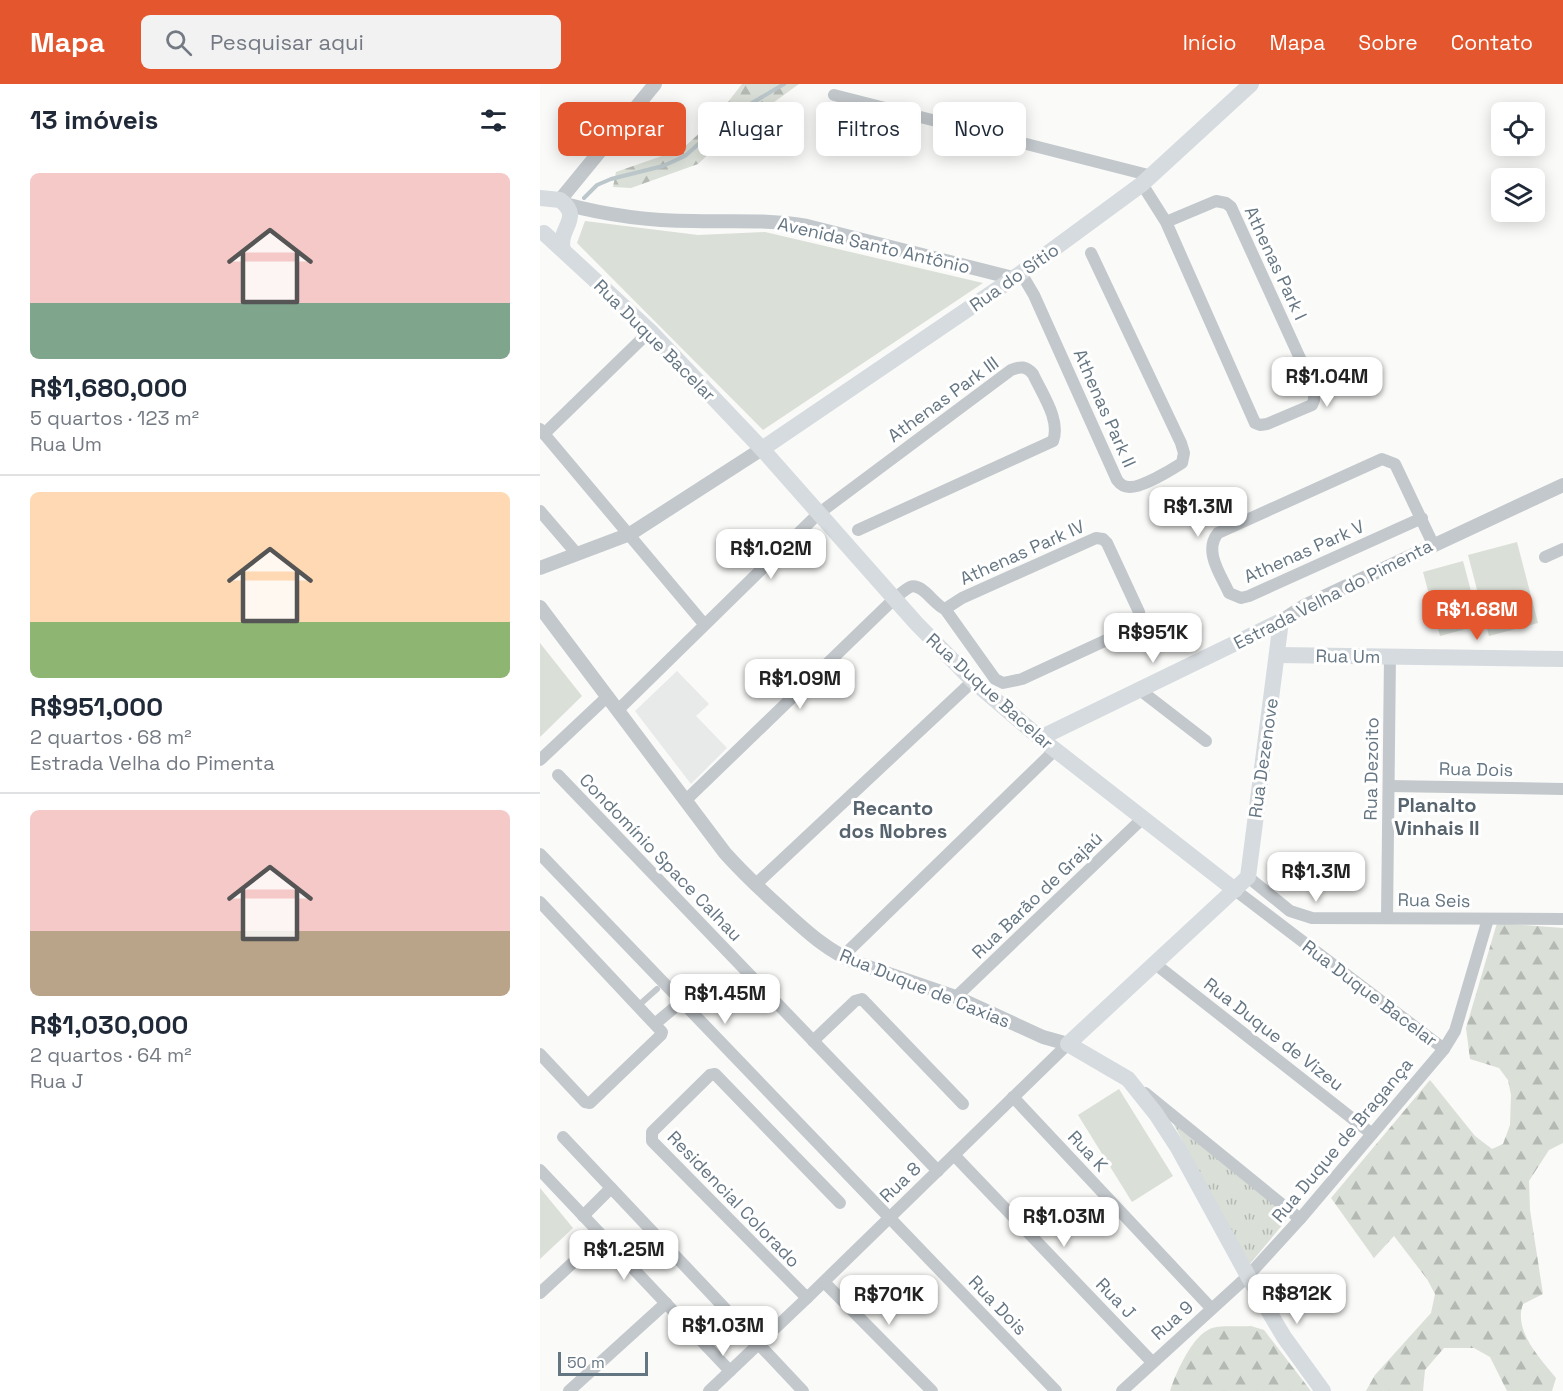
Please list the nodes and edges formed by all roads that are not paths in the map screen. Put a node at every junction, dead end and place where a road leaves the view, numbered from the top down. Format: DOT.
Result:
graph roads {
  1 [pos="655,84"];
  2 [pos="1251,84"];
  3 [pos="834,94"];
  4 [pos="1147,180"];
  5 [pos="551,201"];
  6 [pos="591,211"];
  7 [pos="1166,222"];
  8 [pos="568,226"];
  9 [pos="542,232"];
  10 [pos="563,250"];
  11 [pos="1091,253"];
  12 [pos="1017,276"];
  13 [pos="650,331"];
  14 [pos="542,432"];
  15 [pos="762,449"];
  16 [pos="1563,485"];
  17 [pos="540,511"];
  18 [pos="818,514"];
  19 [pos="1422,518"];
  20 [pos="858,530"];
  21 [pos="630,534"];
  22 [pos="1433,544"];
  23 [pos="1563,549"];
  24 [pos="577,554"];
  25 [pos="1545,557"];
  26 [pos="540,568"];
  27 [pos="894,599"];
  28 [pos="540,607"];
  29 [pos="945,609"];
  30 [pos="1281,621"];
  31 [pos="704,624"];
  32 [pos="1277,655"];
  33 [pos="1390,656"];
  34 [pos="1563,659"];
  35 [pos="973,681"];
  36 [pos="1140,690"];
  37 [pos="608,696"];
  38 [pos="618,710"];
  39 [pos="1040,738"];
  40 [pos="1206,741"];
  41 [pos="1055,750"];
  42 [pos="540,760"];
  43 [pos="558,775"];
  44 [pos="1389,786"];
  45 [pos="1563,789"];
  46 [pos="686,800"];
  47 [pos="1143,818"];
  48 [pos="540,854"];
  49 [pos="1248,877"];
  50 [pos="755,885"];
  51 [pos="1235,890"];
  52 [pos="540,902"];
  53 [pos="1387,918"];
  54 [pos="1488,919"];
  55 [pos="1563,919"];
  56 [pos="842,957"];
  57 [pos="1154,963"];
  58 [pos="660,986"];
  59 [pos="956,997"];
  60 [pos="681,1002"];
  61 [pos="639,1005"];
  62 [pos="656,1023"];
  63 [pos="813,1041"];
  64 [pos="1068,1044"];
  65 [pos="1444,1049"];
  66 [pos="540,1054"];
  67 [pos="1128,1079"];
  68 [pos="1013,1097"];
  69 [pos="963,1104"];
  70 [pos="1372,1134"];
  71 [pos="563,1137"];
  72 [pos="954,1155"];
  73 [pos="540,1170"];
  74 [pos="938,1171"];
  75 [pos="611,1188"];
  76 [pos="840,1203"];
  77 [pos="584,1216"];
  78 [pos="890,1218"];
  79 [pos="1300,1219"];
  80 [pos="578,1258"];
  81 [pos="1248,1276"];
  82 [pos="824,1282"];
  83 [pos="540,1293"];
  84 [pos="807,1298"];
  85 [pos="666,1303"];
  86 [pos="1211,1308"];
  87 [pos="758,1345"];
  88 [pos="1152,1362"];
  89 [pos="730,1371"];
  90 [pos="569,1391"];
  91 [pos="709,1391"];
  92 [pos="803,1391"];
  93 [pos="932,1391"];
  94 [pos="1056,1391"];
  95 [pos="1122,1391"];
  96 [pos="1323,1391"];
  1 -- 5 [label="street"];
  2 -- 4 [label="main road, Rua do Sítio"];
  3 -- 4 [label="street"];
  4 -- 7 [label="street, Athenas Park I"];
  4 -- 12 [label="main road, Rua do Sítio"];
  5 -- 6 [label="street, Avenida Santo Antônio"];
  5 -- 8 [label="main road"];
  6 -- 8 [label="street"];
  6 -- 12 [label="street, Avenida Santo Antônio"];
  7 -- 7 [label="street, Athenas Park I"];
  8 -- 9 [label="main road"];
  8 -- 10 [label="main road"];
  9 -- 10 [label="main road, Rua Duque Bacelar"];
  10 -- 13 [label="main road, Rua Duque Bacelar"];
  11 -- 12 [label="street, Athenas Park II"];
  12 -- 15 [label="main road, Rua do Sítio"];
  13 -- 14 [label="street"];
  13 -- 15 [label="main road, Rua Duque Bacelar"];
  14 -- 21 [label="street"];
  15 -- 18 [label="main road, Rua Duque Bacelar"];
  15 -- 21 [label="street"];
  16 -- 22 [label="street, Estrada Velha do Pimenta"];
  17 -- 24 [label="street"];
  18 -- 20 [label="street, Athenas Park III"];
  18 -- 27 [label="main road, Rua Duque Bacelar"];
  18 -- 31 [label="street"];
  19 -- 19 [label="street, Athenas Park V"];
  19 -- 22 [label="street, Athenas Park V"];
  21 -- 24 [label="street"];
  21 -- 31 [label="street"];
  22 -- 30 [label="street, Estrada Velha do Pimenta"];
  23 -- 25 [label="street"];
  24 -- 26 [label="street"];
  27 -- 29 [label="street, Athenas Park IV"];
  27 -- 35 [label="main road, Rua Duque Bacelar"];
  27 -- 46 [label="street"];
  28 -- 37 [label="street, Rua Duque de Caxias"];
  29 -- 29 [label="street, Athenas Park IV"];
  30 -- 32 [label="main road, Rua Dezenove"];
  30 -- 36 [label="main road, Estrada Velha do Pimenta"];
  31 -- 38 [label="street"];
  32 -- 33 [label="main road, Rua Um"];
  32 -- 49 [label="main road, Rua Dezenove"];
  33 -- 34 [label="main road, Rua Um"];
  33 -- 44 [label="street, Rua Dezoito"];
  35 -- 39 [label="main road, Rua Duque Bacelar"];
  35 -- 50 [label="street"];
  36 -- 39 [label="main road, Estrada Velha do Pimenta"];
  36 -- 40 [label="street"];
  37 -- 38 [label="street, Rua Duque de Caxias"];
  37 -- 42 [label="street"];
  38 -- 46 [label="street, Rua Duque de Caxias"];
  39 -- 41 [label="main road, Rua Duque Bacelar"];
  41 -- 47 [label="main road, Rua Duque Bacelar"];
  41 -- 56 [label="street"];
  43 -- 63 [label="street, Condomínio Space Calhau"];
  44 -- 45 [label="street, Rua Dois"];
  44 -- 53 [label="street, Rua Dezoito"];
  46 -- 50 [label="street, Rua Duque de Caxias"];
  47 -- 51 [label="main road, Rua Duque Bacelar"];
  47 -- 59 [label="street, Rua Barão de Grajaú"];
  48 -- 58 [label="street, Rua Dois"];
  49 -- 51 [label="main road"];
  49 -- 53 [label="street, Rua Seis"];
  50 -- 56 [label="street, Rua Duque de Caxias"];
  51 -- 57 [label="main road"];
  51 -- 65 [label="street, Rua Duque Bacelar"];
  52 -- 61 [label="street"];
  53 -- 54 [label="street, Rua Seis"];
  54 -- 55 [label="street, Rua Seis"];
  54 -- 65 [label="street, Rua Duque de Bragança"];
  56 -- 59 [label="street, Rua Duque de Caxias"];
  57 -- 64 [label="main road"];
  57 -- 70 [label="street, Rua Duque de Vizeu"];
  58 -- 60 [label="street, Rua Dois"];
  58 -- 61 [label="lane"];
  59 -- 64 [label="street, Rua Duque de Caxias"];
  60 -- 62 [label="street"];
  60 -- 78 [label="street, Rua Dois"];
  61 -- 62 [label="street"];
  62 -- 66 [label="street"];
  63 -- 69 [label="street"];
  63 -- 74 [label="street, Condomínio Space Calhau"];
  64 -- 67 [label="main road, Rua Duque de Caxias"];
  64 -- 68 [label="street, Rua 8"];
  65 -- 70 [label="street, Rua Duque de Bragança"];
  67 -- 79 [label="street, Rua Duque de Caxias"];
  67 -- 81 [label="main road"];
  68 -- 72 [label="street, Rua 8"];
  68 -- 86 [label="street, Rua K"];
  70 -- 79 [label="street, Rua Duque de Bragança"];
  71 -- 75 [label="street"];
  72 -- 74 [label="street, Rua 8"];
  72 -- 88 [label="street, Rua J"];
  73 -- 77 [label="street"];
  74 -- 78 [label="street, Rua 8"];
  75 -- 77 [label="street"];
  75 -- 87 [label="street"];
  76 -- 84 [label="street, Residencial Colorado"];
  77 -- 85 [label="street"];
  78 -- 82 [label="street, Rua 8"];
  78 -- 94 [label="street, Rua Dois"];
  79 -- 81 [label="street, Rua Duque de Bragança"];
  80 -- 83 [label="street"];
  81 -- 86 [label="street, Rua 9"];
  81 -- 96 [label="main road"];
  82 -- 84 [label="street, Rua 8"];
  82 -- 93 [label="street"];
  84 -- 87 [label="street, Rua 8"];
  85 -- 89 [label="street"];
  85 -- 90 [label="street"];
  86 -- 88 [label="street, Rua 9"];
  87 -- 89 [label="street, Rua 8"];
  87 -- 92 [label="street"];
  88 -- 95 [label="street, Rua 9"];
  89 -- 91 [label="street, Rua 8"];
}
